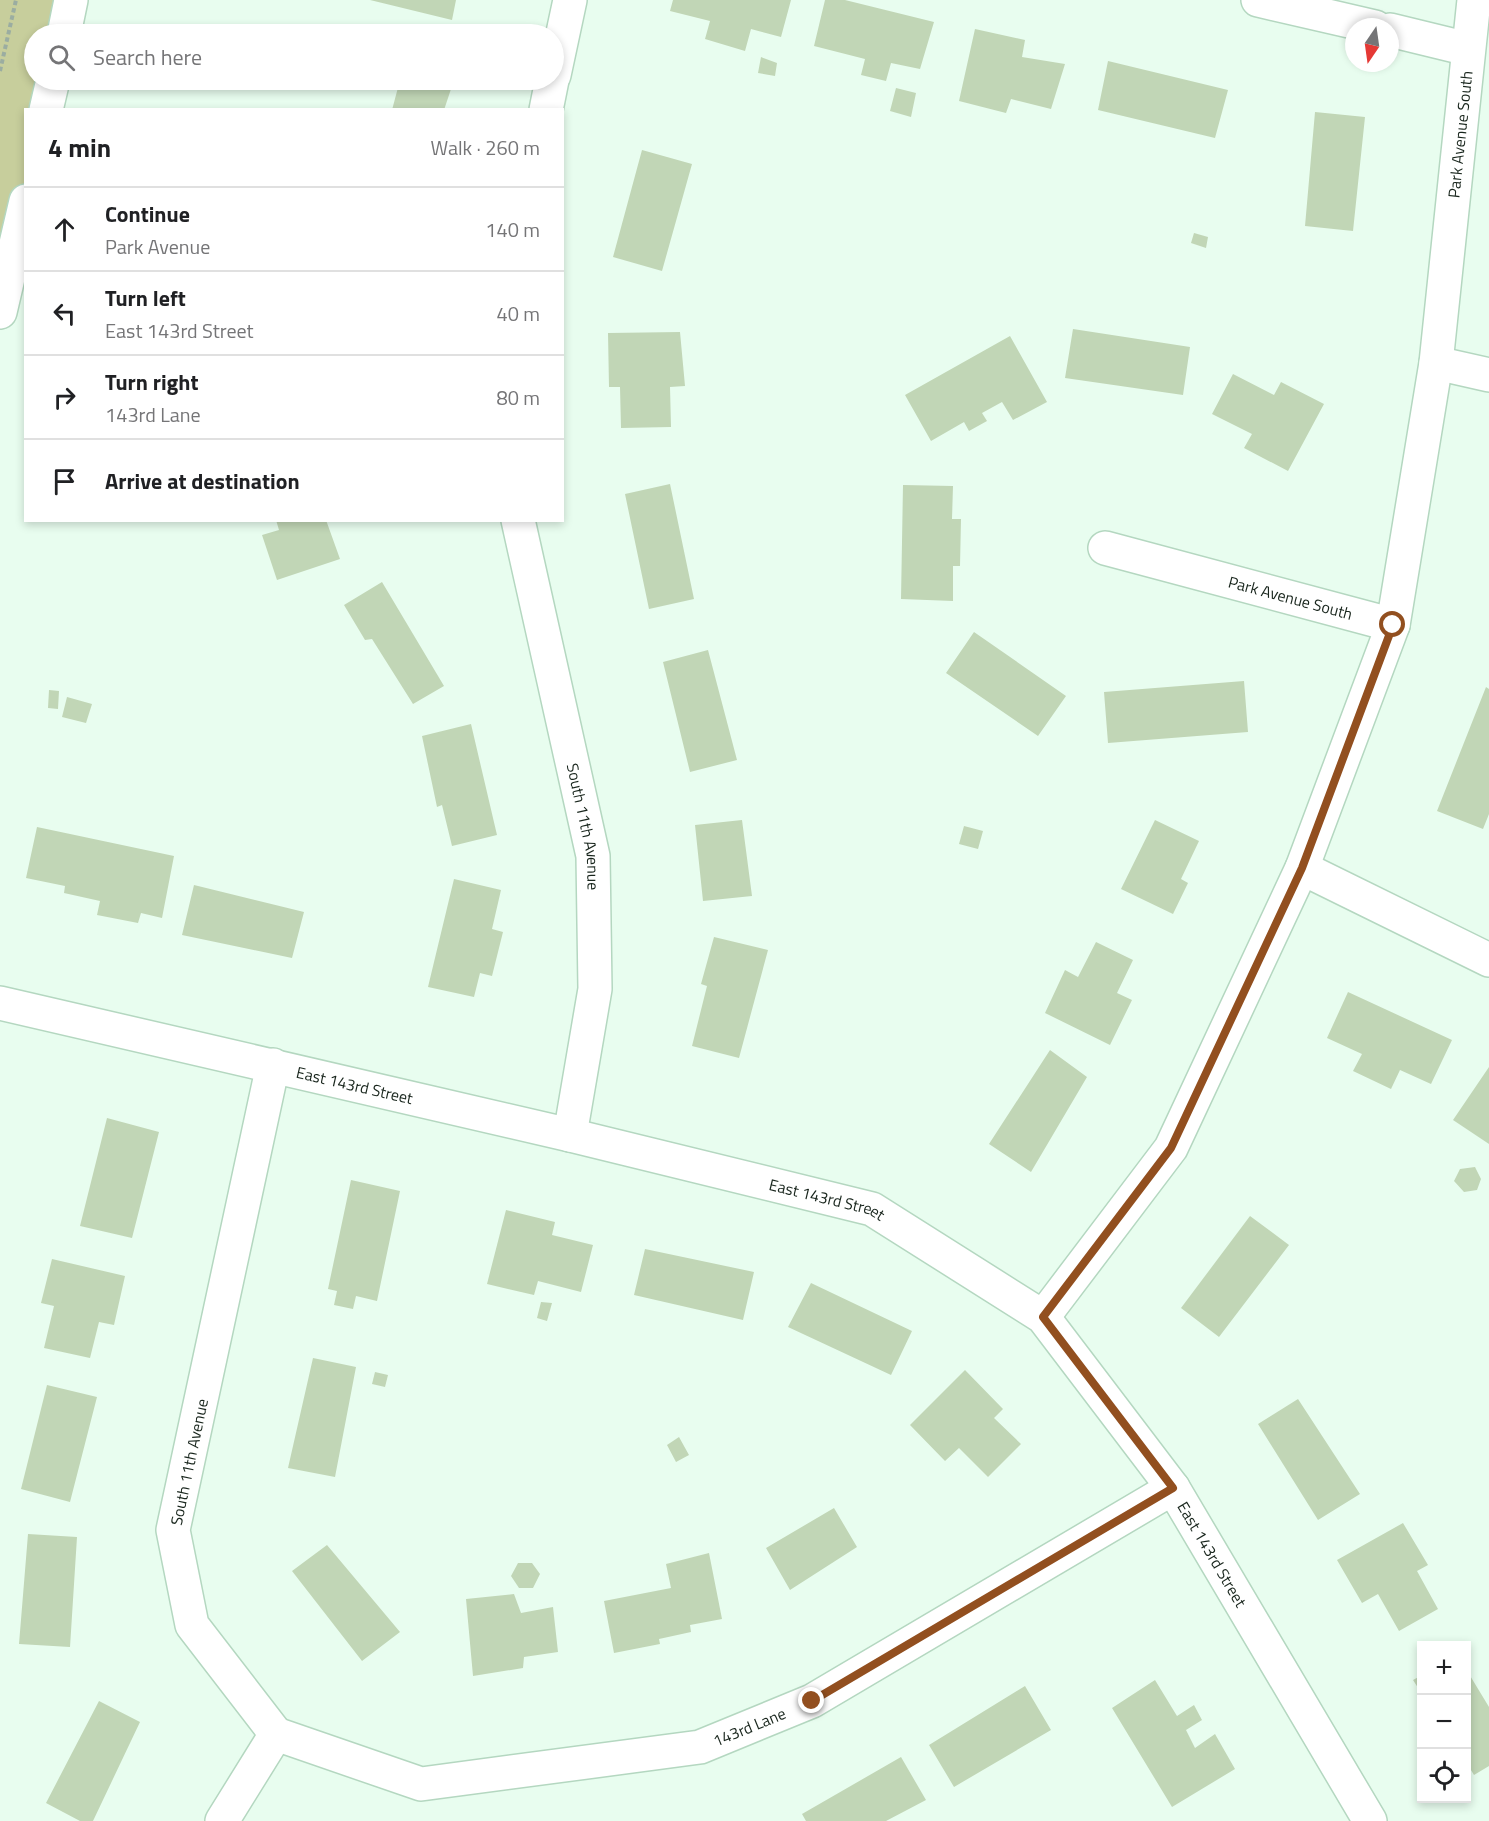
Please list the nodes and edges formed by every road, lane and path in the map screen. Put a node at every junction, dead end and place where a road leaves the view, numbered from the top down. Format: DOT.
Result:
graph roads {
  1 [pos="16,0"];
  2 [pos="71,0"];
  3 [pos="570,0"];
  4 [pos="1258,0"];
  5 [pos="1474,0"];
  6 [pos="1345,20"];
  7 [pos="66,24"];
  8 [pos="564,28"];
  9 [pos="1399,32"];
  10 [pos="1468,49"];
  11 [pos="0,71"];
  12 [pos="51,90"];
  13 [pos="550,90"];
  14 [pos="46,108"];
  15 [pos="546,108"];
  16 [pos="24,210"];
  17 [pos="0,312"];
  18 [pos="1436,363"];
  19 [pos="1489,375"];
  20 [pos="518,522"];
  21 [pos="1105,548"];
  22 [pos="1393,625"];
  23 [pos="1302,868"];
  24 [pos="1489,960"];
  25 [pos="0,1003"];
  26 [pos="273,1065"];
  27 [pos="570,1135"];
  28 [pos="1043,1317"];
  29 [pos="1173,1488"];
  30 [pos="276,1734"];
  31 [pos="222,1821"];
  32 [pos="1370,1821"];
  1 -- 11 [label="path"];
  2 -- 7 [label="street"];
  3 -- 8 [label="street"];
  4 -- 6 [label="street"];
  5 -- 10 [label="street, Park Avenue South"];
  9 -- 10 [label="street"];
  10 -- 18 [label="street, Park Avenue South"];
  12 -- 14 [label="street"];
  13 -- 15 [label="street"];
  16 -- 17 [label="street"];
  18 -- 19 [label="street"];
  18 -- 22 [label="street, Park Avenue South"];
  20 -- 27 [label="street, South 11th Avenue"];
  21 -- 22 [label="street, Park Avenue South"];
  22 -- 23 [label="street"];
  23 -- 24 [label="street"];
  23 -- 28 [label="street"];
  25 -- 26 [label="street, East 143rd Street"];
  26 -- 27 [label="street, East 143rd Street"];
  26 -- 30 [label="street, South 11th Avenue"];
  27 -- 28 [label="street, East 143rd Street"];
  28 -- 29 [label="street, East 143rd Street"];
  29 -- 30 [label="street, 143rd Lane"];
  29 -- 32 [label="street, East 143rd Street"];
  30 -- 31 [label="street"];
}
